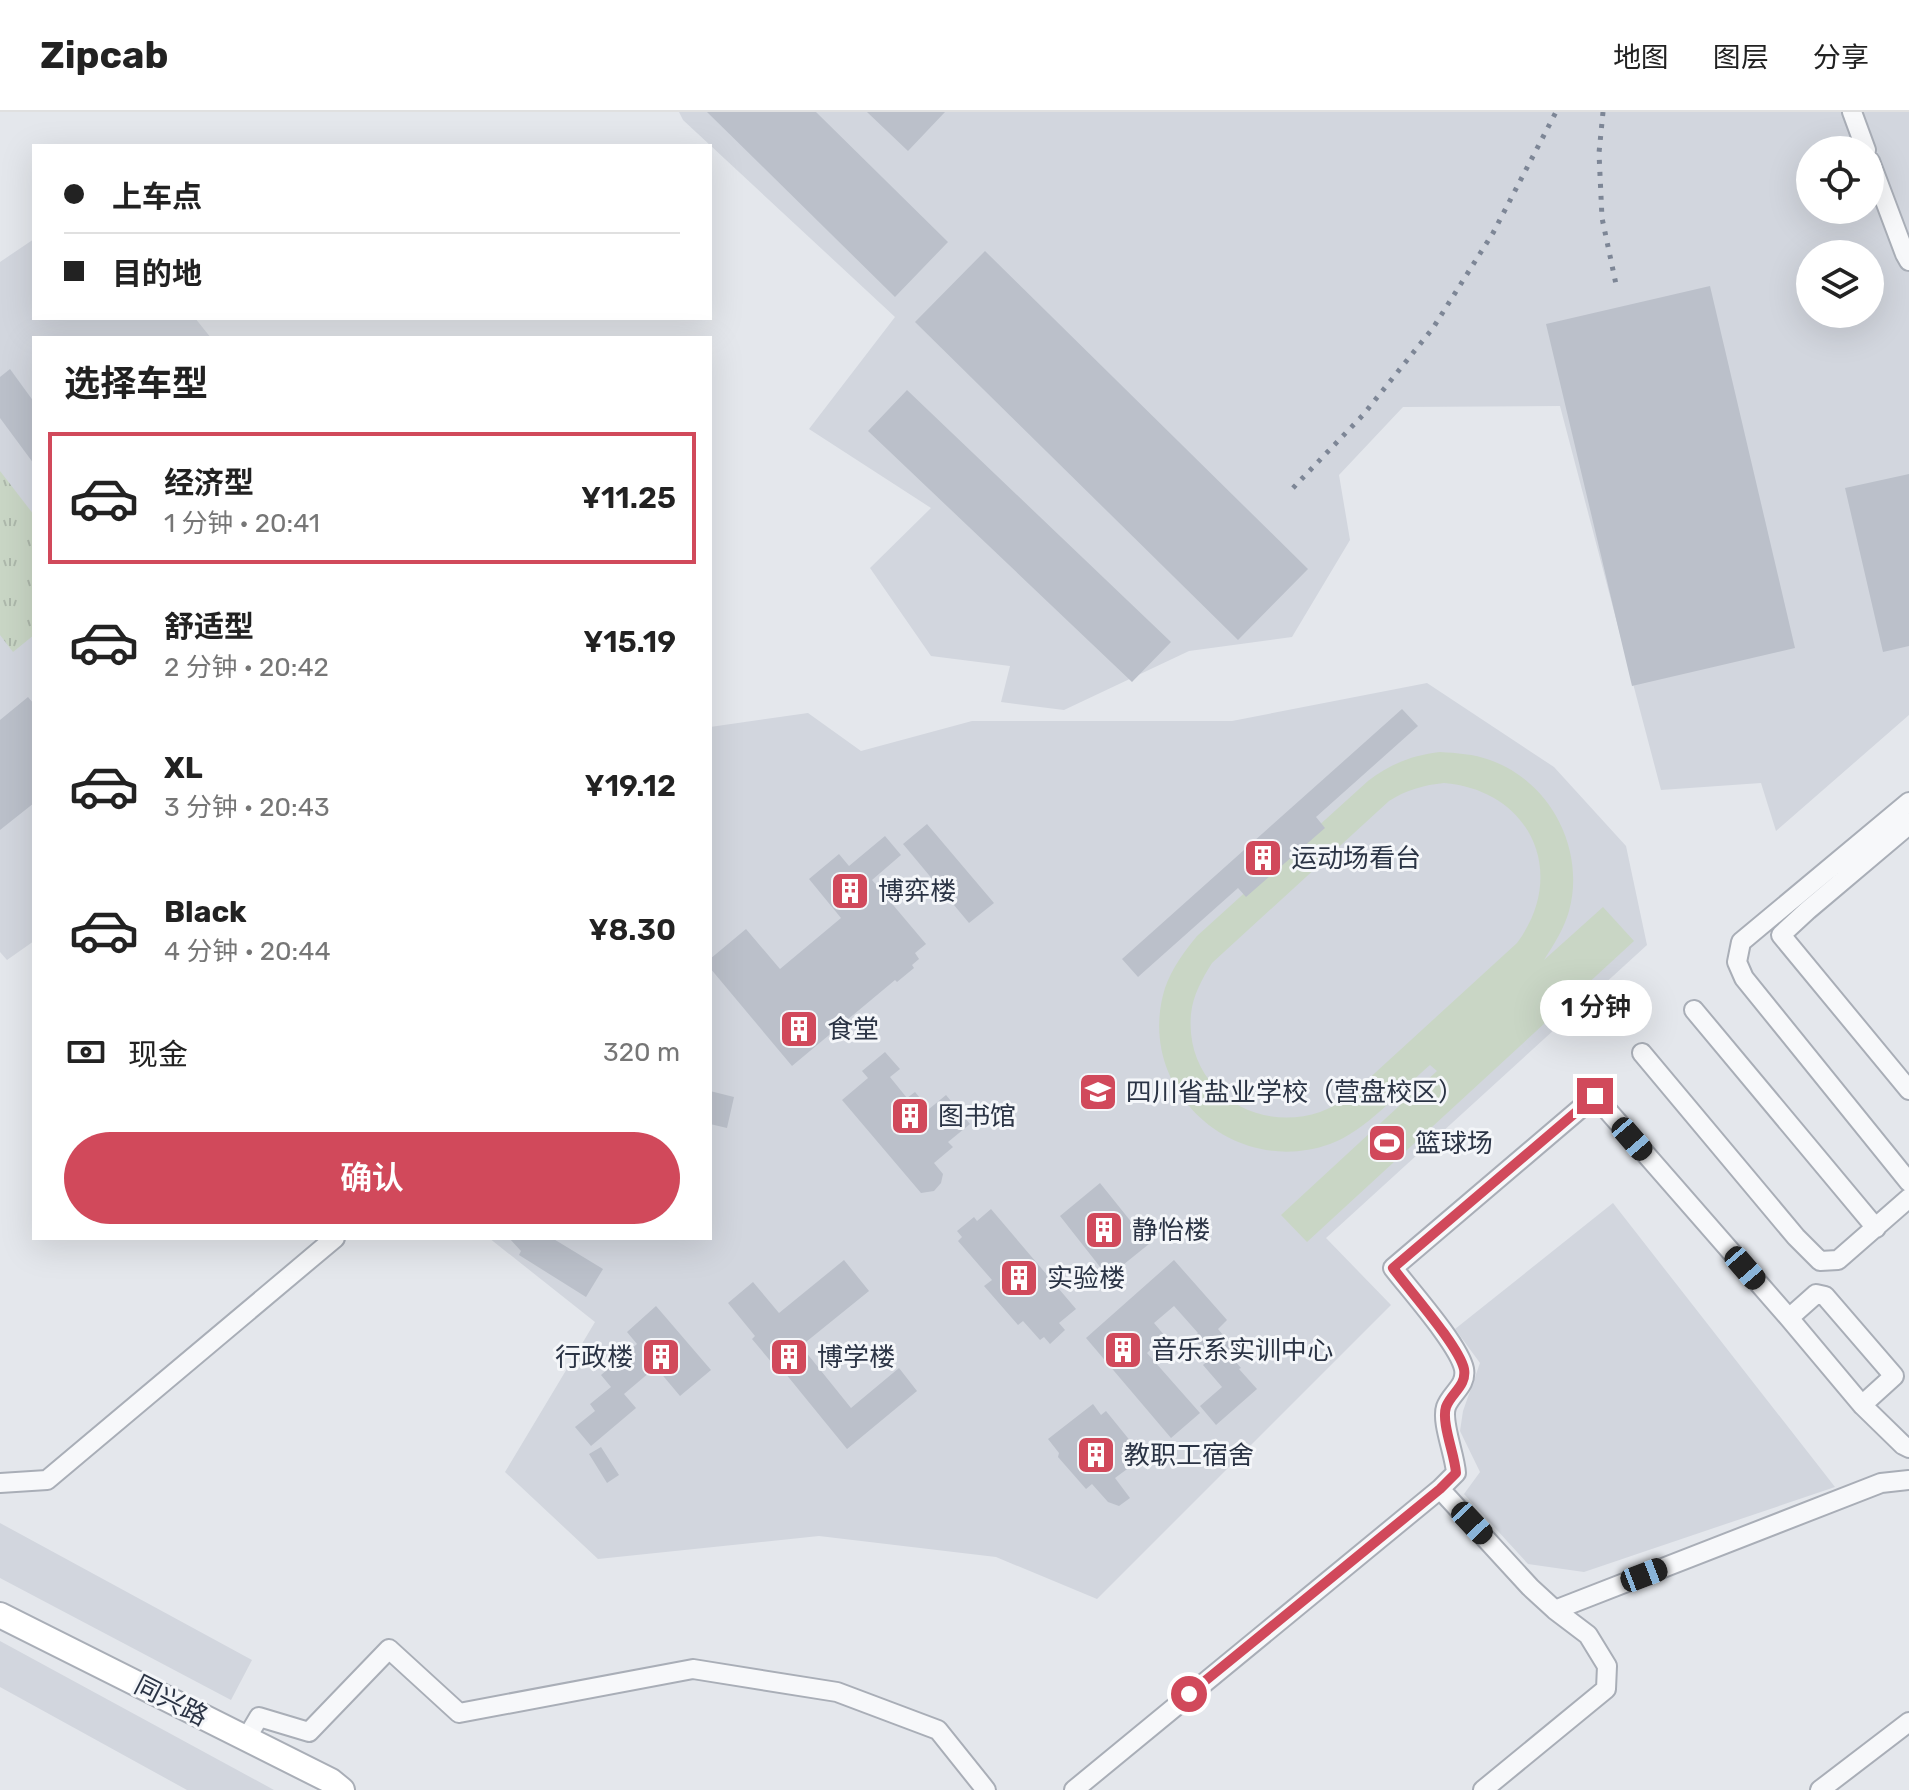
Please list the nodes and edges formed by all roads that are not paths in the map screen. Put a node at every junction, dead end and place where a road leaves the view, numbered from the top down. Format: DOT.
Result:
graph roads {
  1 [pos="1852,112"];
  2 [pos="1861,136"];
  3 [pos="1884,198"];
  4 [pos="1909,261"];
  5 [pos="1909,802"];
  6 [pos="1909,823"];
  7 [pos="1694,1010"];
  8 [pos="1642,1053"];
  9 [pos="1909,1090"];
  10 [pos="1909,1182"];
  11 [pos="1909,1198"];
  12 [pos="1876,1228"];
  13 [pos="333,1240"];
  14 [pos="1789,1318"];
  15 [pos="1862,1405"];
  16 [pos="1909,1448"];
  17 [pos="1909,1480"];
  18 [pos="0,1483"];
  19 [pos="1440,1489"];
  20 [pos="1555,1610"];
  21 [pos="0,1615"];
  22 [pos="1909,1722"];
  23 [pos="246,1739"];
  24 [pos="342,1790"];
  25 [pos="986,1790"];
  26 [pos="1074,1790"];
  27 [pos="1483,1790"];
  28 [pos="1820,1790"];
  1 -- 2 [label="street"];
  3 -- 4 [label="street"];
  5 -- 10 [label="street"];
  6 -- 9 [label="street"];
  7 -- 12 [label="street"];
  8 -- 12 [label="street"];
  11 -- 12 [label="street"];
  13 -- 18 [label="street"];
  14 -- 15 [label="street"];
  14 -- 15 [label="street"];
  14 -- 19 [label="street"];
  15 -- 16 [label="street"];
  17 -- 20 [label="street"];
  19 -- 20 [label="street"];
  19 -- 26 [label="street"];
  20 -- 27 [label="street"];
  21 -- 23 [label="main road, 同兴路"];
  22 -- 28 [label="street"];
  23 -- 24 [label="main road, 同兴路"];
  23 -- 25 [label="street"];
}
